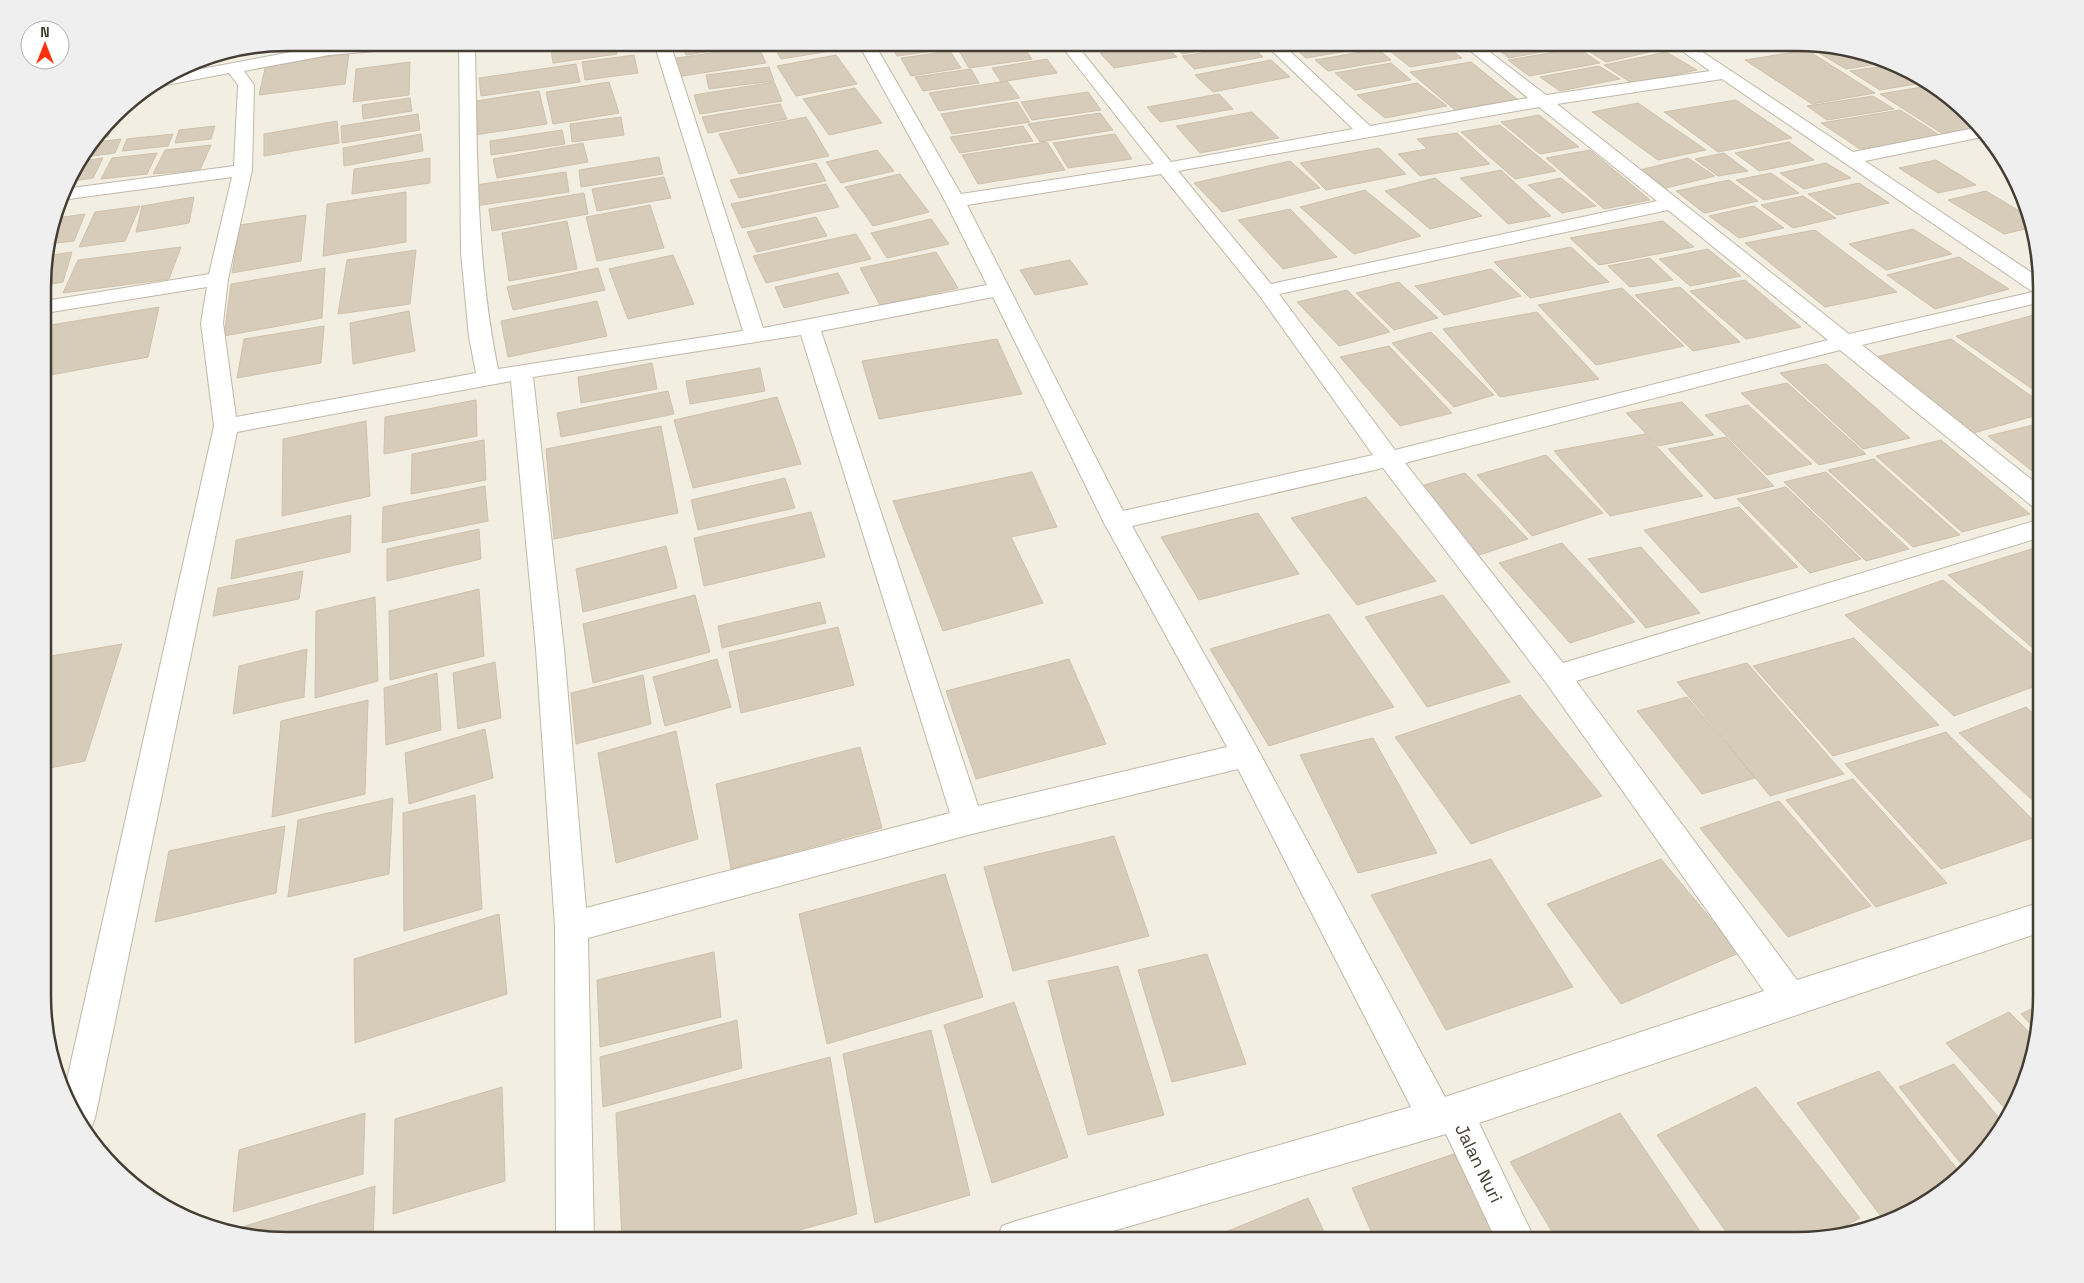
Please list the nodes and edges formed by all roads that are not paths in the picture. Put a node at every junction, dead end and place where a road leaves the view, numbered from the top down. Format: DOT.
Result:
graph roads {
  1 [pos="323,51"];
  2 [pos="467,51"];
  3 [pos="665,51"];
  4 [pos="871,51"];
  5 [pos="1075,51"];
  6 [pos="1282,51"];
  7 [pos="1480,51"];
  8 [pos="1691,51"];
  9 [pos="234,69"];
  10 [pos="1724,74"];
  11 [pos="177,79"];
  12 [pos="1541,101"];
  13 [pos="1366,131"];
  14 [pos="1975,134"];
  15 [pos="1851,158"];
  16 [pos="1166,168"];
  17 [pos="243,170"];
  18 [pos="71,194"];
  19 [pos="955,201"];
  20 [pos="1672,203"];
  21 [pos="2031,264"];
  22 [pos="2014,267"];
  23 [pos="218,279"];
  24 [pos="2033,281"];
  25 [pos="1001,289"];
  26 [pos="1266,291"];
  27 [pos="2033,298"];
  28 [pos="51,306"];
  29 [pos="809,327"];
  30 [pos="755,335"];
  31 [pos="1845,342"];
  32 [pos="521,372"];
  33 [pos="488,378"];
  34 [pos="226,426"];
  35 [pos="1389,459"];
  36 [pos="2033,494"];
  37 [pos="1116,521"];
  38 [pos="2033,530"];
  39 [pos="1557,676"];
  40 [pos="1246,755"];
  41 [pos="968,822"];
  42 [pos="2033,921"];
  43 [pos="571,927"];
  44 [pos="1790,999"];
  45 [pos="79,1107"];
  46 [pos="1446,1116"];
  47 [pos="575,1232"];
  48 [pos="1044,1232"];
  49 [pos="1511,1232"];
  1 -- 9 [label="street"];
  2 -- 33 [label="street"];
  3 -- 30 [label="street"];
  4 -- 19 [label="street, Jalan Nuri"];
  5 -- 16 [label="street"];
  6 -- 13 [label="street"];
  7 -- 12 [label="street"];
  8 -- 10 [label="street"];
  9 -- 11 [label="street"];
  9 -- 17 [label="street"];
  10 -- 12 [label="street"];
  10 -- 15 [label="street"];
  12 -- 13 [label="street"];
  12 -- 20 [label="street"];
  13 -- 16 [label="street"];
  14 -- 15 [label="street"];
  15 -- 22 [label="street"];
  16 -- 19 [label="street"];
  16 -- 26 [label="street"];
  17 -- 18 [label="street"];
  17 -- 23 [label="street"];
  19 -- 25 [label="street, Jalan Nuri"];
  20 -- 26 [label="street"];
  20 -- 31 [label="street"];
  21 -- 22 [label="street"];
  22 -- 24 [label="street"];
  23 -- 28 [label="street"];
  23 -- 34 [label="street"];
  25 -- 29 [label="street"];
  25 -- 37 [label="street, Jalan Nuri"];
  26 -- 35 [label="street"];
  27 -- 31 [label="street"];
  29 -- 30 [label="street"];
  29 -- 41 [label="street"];
  30 -- 32 [label="street"];
  31 -- 35 [label="street"];
  31 -- 36 [label="street"];
  32 -- 33 [label="street"];
  32 -- 43 [label="street"];
  33 -- 34 [label="street"];
  34 -- 45 [label="street"];
  35 -- 37 [label="street"];
  35 -- 39 [label="street"];
  37 -- 40 [label="street, Jalan Nuri"];
  38 -- 39 [label="street"];
  39 -- 44 [label="street"];
  40 -- 41 [label="street"];
  40 -- 46 [label="street, Jalan Nuri"];
  41 -- 43 [label="street"];
  42 -- 44 [label="street"];
  43 -- 47 [label="street"];
  44 -- 46 [label="street"];
  46 -- 48 [label="street"];
  46 -- 49 [label="street, Jalan Nuri"];
}
